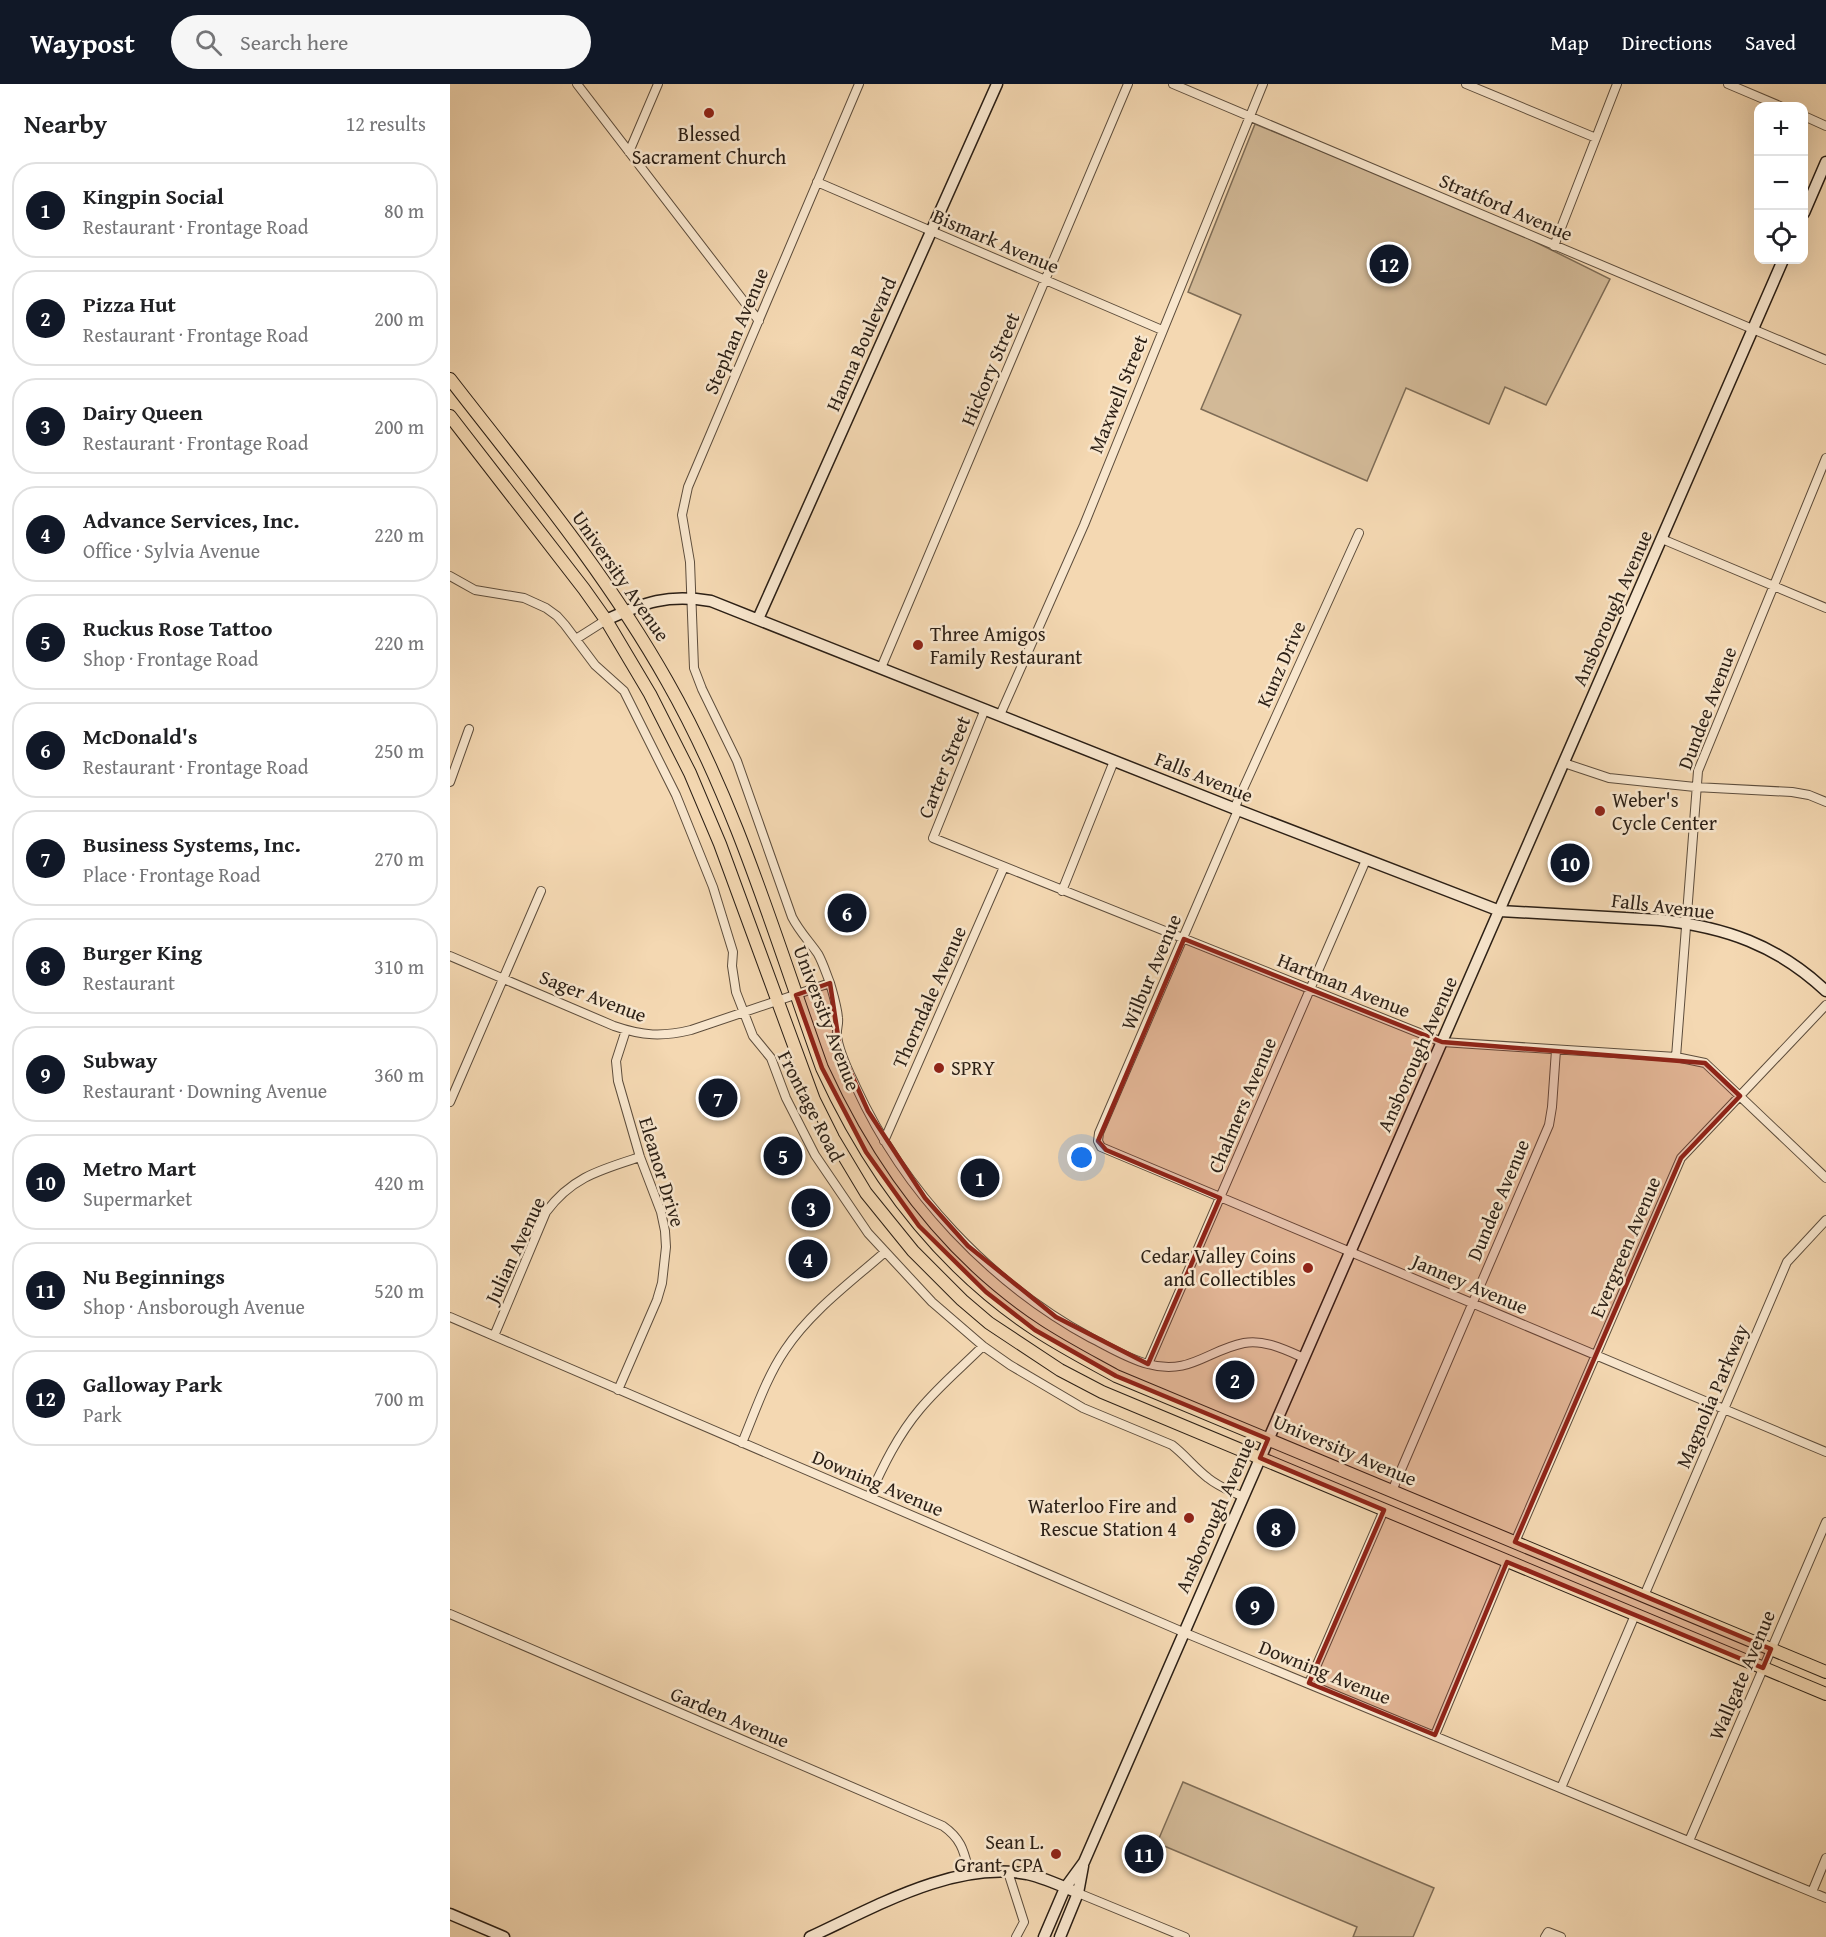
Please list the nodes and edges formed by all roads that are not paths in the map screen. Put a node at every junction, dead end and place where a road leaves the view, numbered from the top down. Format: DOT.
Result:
graph roads {
  1 [pos="577,84"];
  2 [pos="658,84"];
  3 [pos="859,84"];
  4 [pos="997,84"];
  5 [pos="1128,84"];
  6 [pos="1173,84"];
  7 [pos="1263,84"];
  8 [pos="1466,84"];
  9 [pos="1617,84"];
  10 [pos="1728,84"];
  11 [pos="1771,102"];
  12 [pos="1250,116"];
  13 [pos="1808,119"];
  14 [pos="1826,126"];
  15 [pos="1596,138"];
  16 [pos="629,152"];
  17 [pos="1826,162"];
  18 [pos="817,182"];
  19 [pos="1804,210"];
  20 [pos="931,231"];
  21 [pos="1554,246"];
  22 [pos="1781,264"];
  23 [pos="1045,280"];
  24 [pos="759,321"];
  25 [pos="1753,329"];
  26 [pos="1162,330"];
  27 [pos="1826,360"];
  28 [pos="450,379"];
  29 [pos="450,416"];
  30 [pos="1826,458"];
  31 [pos="1359,533"];
  32 [pos="1662,540"];
  33 [pos="450,576"];
  34 [pos="1773,587"];
  35 [pos="692,598"];
  36 [pos="1826,608"];
  37 [pos="625,611"];
  38 [pos="758,619"];
  39 [pos="606,620"];
  40 [pos="576,639"];
  41 [pos="881,668"];
  42 [pos="985,709"];
  43 [pos="1000,715"];
  44 [pos="469,729"];
  45 [pos="1114,760"];
  46 [pos="1564,763"];
  47 [pos="450,782"];
  48 [pos="1695,787"];
  49 [pos="1826,802"];
  50 [pos="1236,809"];
  51 [pos="933,838"];
  52 [pos="1366,860"];
  53 [pos="1004,867"];
  54 [pos="541,891"];
  55 [pos="1062,891"];
  56 [pos="1500,910"];
  57 [pos="1686,923"];
  58 [pos="1184,939"];
  59 [pos="450,956"];
  60 [pos="503,979"];
  61 [pos="830,983"];
  62 [pos="1310,989"];
  63 [pos="1826,991"];
  64 [pos="796,995"];
  65 [pos="778,1002"];
  66 [pos="1826,1005"];
  67 [pos="743,1012"];
  68 [pos="626,1030"];
  69 [pos="1442,1042"];
  70 [pos="1556,1050"];
  71 [pos="1676,1057"];
  72 [pos="1740,1096"];
  73 [pos="450,1102"];
  74 [pos="884,1141"];
  75 [pos="1101,1147"];
  76 [pos="640,1157"];
  77 [pos="1826,1178"];
  78 [pos="1220,1197"];
  79 [pos="1826,1221"];
  80 [pos="885,1252"];
  81 [pos="1350,1252"];
  82 [pos="1472,1303"];
  83 [pos="450,1317"];
  84 [pos="494,1336"];
  85 [pos="983,1346"];
  86 [pos="1597,1355"];
  87 [pos="1304,1358"];
  88 [pos="1148,1364"];
  89 [pos="618,1389"];
  90 [pos="1724,1409"];
  91 [pos="1268,1439"];
  92 [pos="742,1443"];
  93 [pos="1826,1452"];
  94 [pos="1260,1458"];
  95 [pos="1392,1491"];
  96 [pos="869,1497"];
  97 [pos="1243,1497"];
  98 [pos="1384,1510"];
  99 [pos="1826,1522"];
  100 [pos="1515,1542"];
  101 [pos="1507,1562"];
  102 [pos="1644,1596"];
  103 [pos="450,1614"];
  104 [pos="1635,1615"];
  105 [pos="1184,1632"];
  106 [pos="1771,1649"];
  107 [pos="1763,1668"];
  108 [pos="1826,1672"];
  109 [pos="1309,1683"];
  110 [pos="1826,1694"];
  111 [pos="1435,1735"];
  112 [pos="1561,1788"];
  113 [pos="1689,1841"];
  114 [pos="1826,1858"];
  115 [pos="1084,1862"];
  116 [pos="1008,1872"];
  117 [pos="970,1875"];
  118 [pos="1065,1888"];
  119 [pos="1812,1892"];
  120 [pos="1078,1893"];
  121 [pos="1826,1898"];
  122 [pos="450,1914"];
  123 [pos="1546,1934"];
  124 [pos="504,1937"];
  125 [pos="810,1937"];
  126 [pos="1016,1937"];
  127 [pos="1044,1937"];
  128 [pos="1060,1937"];
  129 [pos="1185,1937"];
  130 [pos="1561,1937"];
  1 -- 16 [label="street"];
  2 -- 16 [label="street"];
  3 -- 18 [label="street, Stephan Avenue"];
  4 -- 20 [label="street, Hanna Boulevard"];
  5 -- 23 [label="street, Hickory Street"];
  6 -- 12 [label="street, Stratford Avenue"];
  7 -- 12 [label="street, Maxwell Street"];
  8 -- 15 [label="street"];
  9 -- 15 [label="street"];
  10 -- 11 [label="street"];
  12 -- 21 [label="street, Stratford Avenue"];
  12 -- 26 [label="street, Maxwell Street"];
  13 -- 14 [label="street"];
  15 -- 21 [label="street"];
  16 -- 24 [label="street"];
  17 -- 19 [label="street"];
  18 -- 20 [label="street, Bismark Avenue"];
  18 -- 24 [label="street, Stephan Avenue"];
  20 -- 23 [label="street, Bismark Avenue"];
  20 -- 38 [label="street, Hanna Boulevard"];
  21 -- 25 [label="street, Stratford Avenue"];
  22 -- 25 [label="street, Ansborough Avenue"];
  23 -- 26 [label="street, Bismark Avenue"];
  23 -- 41 [label="street, Hickory Street"];
  24 -- 35 [label="street, Stephan Avenue"];
  25 -- 27 [label="street, Stratford Avenue"];
  25 -- 32 [label="street, Ansborough Avenue"];
  26 -- 43 [label="street, Maxwell Street"];
  28 -- 37 [label="main road, University Avenue"];
  29 -- 39 [label="main road, University Avenue"];
  30 -- 34 [label="street, Dundee Avenue"];
  31 -- 50 [label="street, Kunz Drive"];
  32 -- 34 [label="street"];
  32 -- 46 [label="street, Ansborough Avenue"];
  33 -- 40 [label="street, Frontage Road"];
  34 -- 36 [label="street"];
  34 -- 48 [label="street, Dundee Avenue"];
  35 -- 37 [label="street, Falls Avenue"];
  35 -- 38 [label="street, Falls Avenue"];
  35 -- 61 [label="street"];
  37 -- 39 [label="street, Falls Avenue"];
  37 -- 64 [label="main road, University Avenue"];
  38 -- 41 [label="street, Falls Avenue"];
  39 -- 40 [label="street, Falls Avenue"];
  39 -- 65 [label="main road, University Avenue"];
  40 -- 67 [label="street, Frontage Road"];
  41 -- 42 [label="street, Falls Avenue"];
  42 -- 43 [label="street, Falls Avenue"];
  42 -- 51 [label="street, Carter Street"];
  43 -- 45 [label="street, Falls Avenue"];
  44 -- 47 [label="street"];
  45 -- 50 [label="street, Falls Avenue"];
  45 -- 55 [label="street"];
  46 -- 48 [label="street"];
  46 -- 56 [label="street, Ansborough Avenue"];
  48 -- 49 [label="street"];
  48 -- 57 [label="street, Dundee Avenue"];
  50 -- 52 [label="street, Falls Avenue"];
  50 -- 58 [label="street, Wilbur Avenue"];
  51 -- 53 [label="street, Hartman Avenue"];
  52 -- 56 [label="street, Falls Avenue"];
  52 -- 62 [label="street, Chalmers Avenue"];
  53 -- 55 [label="street, Hartman Avenue"];
  53 -- 74 [label="street, Thorndale Avenue"];
  54 -- 60 [label="street"];
  55 -- 58 [label="street, Hartman Avenue"];
  56 -- 57 [label="street, Falls Avenue"];
  56 -- 69 [label="street, Ansborough Avenue"];
  57 -- 63 [label="street, Falls Avenue"];
  57 -- 71 [label="street, Dundee Avenue"];
  58 -- 62 [label="street, Hartman Avenue"];
  58 -- 75 [label="street, Wilbur Avenue"];
  59 -- 60 [label="street, Sager Avenue"];
  60 -- 68 [label="street, Sager Avenue"];
  60 -- 73 [label="street"];
  61 -- 64 [label="street, Sager Avenue"];
  61 -- 74 [label="street"];
  62 -- 69 [label="street, Hartman Avenue"];
  62 -- 78 [label="street, Chalmers Avenue"];
  64 -- 65 [label="street, Sager Avenue"];
  64 -- 91 [label="main road, University Avenue"];
  65 -- 67 [label="street, Sager Avenue"];
  65 -- 94 [label="main road, University Avenue"];
  66 -- 72 [label="street, Evergreen Avenue"];
  67 -- 68 [label="street, Sager Avenue"];
  67 -- 80 [label="street, Frontage Road"];
  68 -- 76 [label="street, Eleanor Drive"];
  69 -- 70 [label="street, Hartman Avenue"];
  69 -- 81 [label="street, Ansborough Avenue"];
  70 -- 71 [label="street, Hartman Avenue"];
  70 -- 82 [label="street, Dundee Avenue"];
  71 -- 72 [label="street, Hartman Avenue"];
  72 -- 77 [label="street, Hartman Avenue"];
  72 -- 86 [label="street, Evergreen Avenue"];
  74 -- 88 [label="street"];
  75 -- 78 [label="street, Janney Avenue"];
  76 -- 84 [label="street, Julian Avenue"];
  76 -- 89 [label="street, Eleanor Drive"];
  78 -- 81 [label="street, Janney Avenue"];
  78 -- 88 [label="street, Chalmers Avenue"];
  79 -- 90 [label="street, Magnolia Parkway"];
  80 -- 85 [label="street, Frontage Road"];
  80 -- 92 [label="street"];
  81 -- 82 [label="street, Janney Avenue"];
  81 -- 87 [label="street, Ansborough Avenue"];
  82 -- 86 [label="street, Janney Avenue"];
  82 -- 95 [label="street, Dundee Avenue"];
  83 -- 84 [label="street, Downing Avenue"];
  84 -- 89 [label="street, Downing Avenue"];
  85 -- 96 [label="street"];
  85 -- 97 [label="street, Frontage Road"];
  86 -- 90 [label="street, Janney Avenue"];
  86 -- 100 [label="street, Evergreen Avenue"];
  87 -- 88 [label="street"];
  87 -- 91 [label="street, Ansborough Avenue"];
  89 -- 92 [label="street, Downing Avenue"];
  90 -- 93 [label="street, Janney Avenue"];
  90 -- 102 [label="street, Magnolia Parkway"];
  91 -- 94 [label="street, Ansborough Avenue"];
  91 -- 95 [label="main road, University Avenue"];
  92 -- 96 [label="street, Downing Avenue"];
  94 -- 97 [label="street, Ansborough Avenue"];
  94 -- 98 [label="main road, University Avenue"];
  95 -- 100 [label="main road, University Avenue"];
  96 -- 105 [label="street, Downing Avenue"];
  97 -- 105 [label="street, Ansborough Avenue"];
  98 -- 101 [label="main road, University Avenue"];
  98 -- 109 [label="street"];
  99 -- 106 [label="street, Wallgate Avenue"];
  100 -- 102 [label="main road, University Avenue"];
  101 -- 104 [label="main road, University Avenue"];
  101 -- 111 [label="street"];
  102 -- 106 [label="main road, University Avenue"];
  103 -- 117 [label="street, Garden Avenue"];
  104 -- 107 [label="main road, University Avenue"];
  104 -- 112 [label="street"];
  105 -- 109 [label="street, Downing Avenue"];
  105 -- 115 [label="street, Ansborough Avenue"];
  106 -- 107 [label="street, Wallgate Avenue"];
  106 -- 108 [label="main road, University Avenue"];
  107 -- 110 [label="main road, University Avenue"];
  107 -- 113 [label="street, Wallgate Avenue"];
  109 -- 111 [label="street, Downing Avenue"];
  111 -- 112 [label="street, Downing Avenue"];
  112 -- 113 [label="street, Downing Avenue"];
  113 -- 119 [label="street, Downing Avenue"];
  114 -- 119 [label="street"];
  115 -- 118 [label="street, Ansborough Avenue"];
  115 -- 120 [label="street, Ansborough Avenue"];
  116 -- 117 [label="street"];
  116 -- 118 [label="street"];
  116 -- 126 [label="street"];
  117 -- 125 [label="street"];
  118 -- 120 [label="street"];
  118 -- 127 [label="street, Ansborough Avenue"];
  119 -- 121 [label="street, Downing Avenue"];
  120 -- 128 [label="street, Ansborough Avenue"];
  120 -- 129 [label="street"];
  122 -- 124 [label="street"];
  123 -- 130 [label="street"];
}
